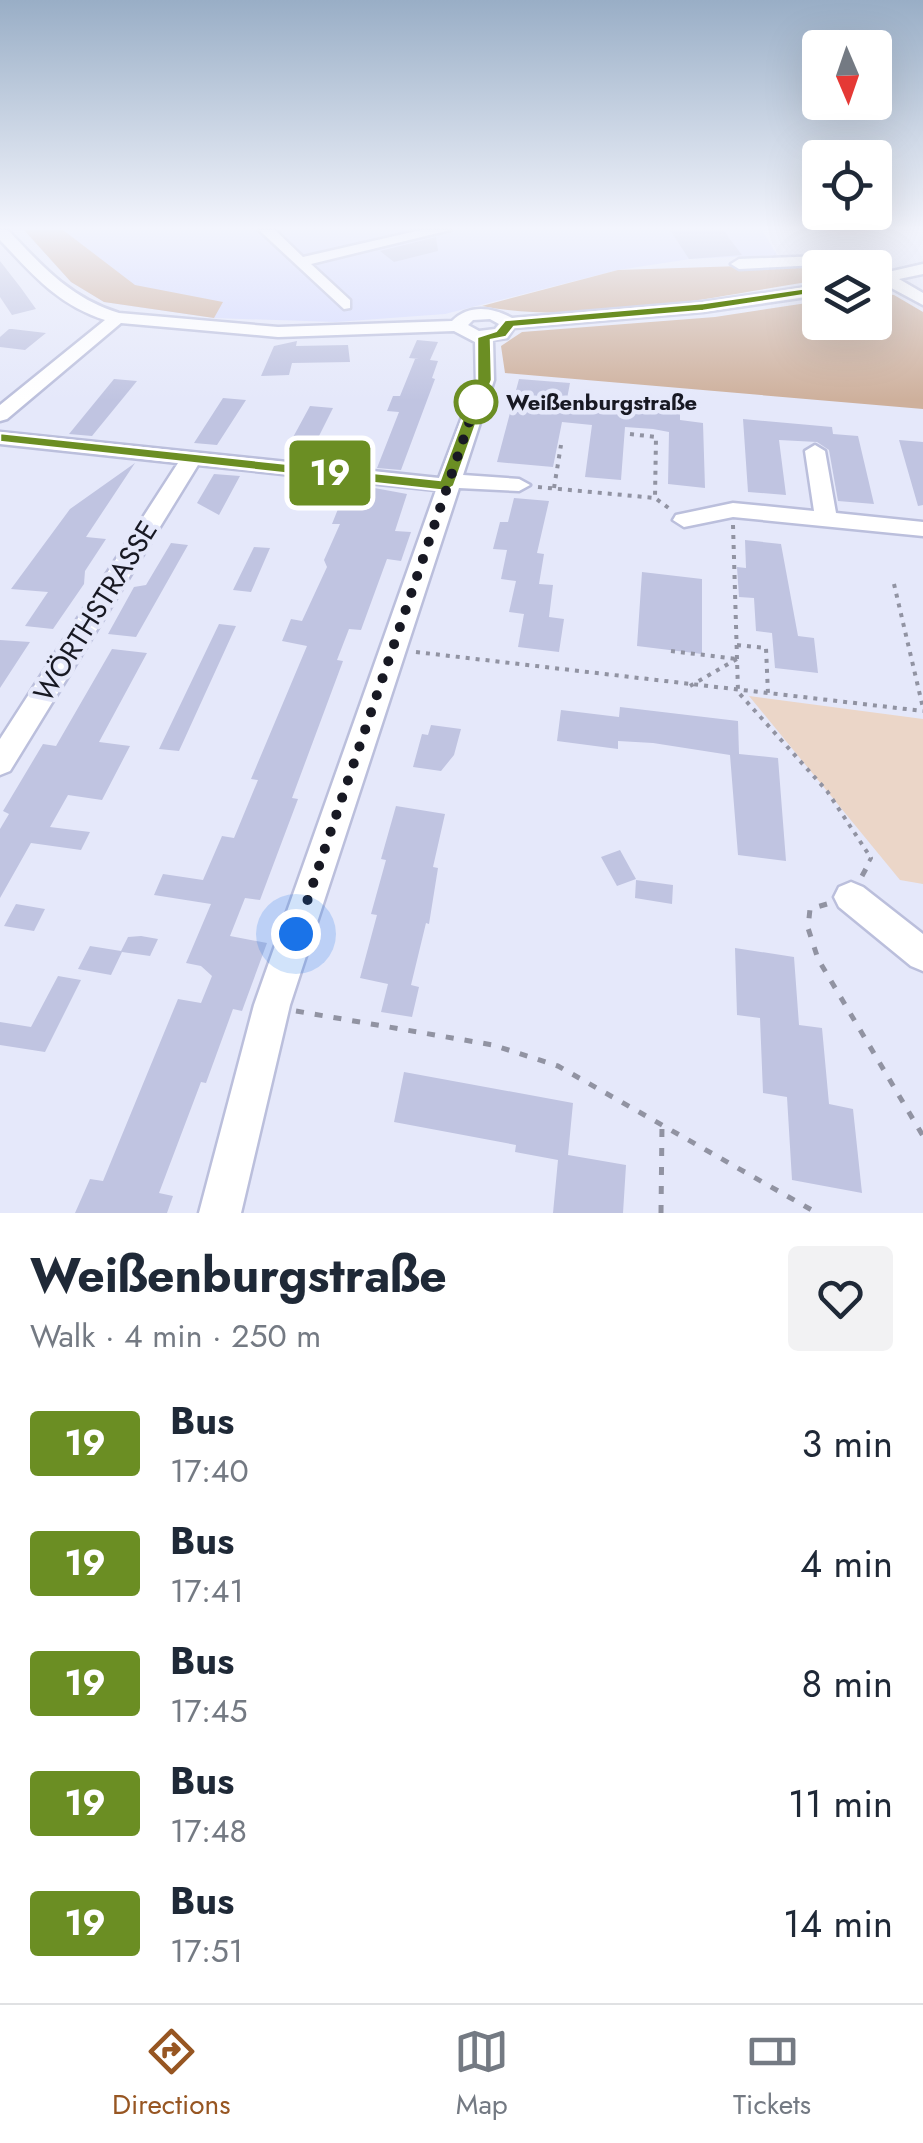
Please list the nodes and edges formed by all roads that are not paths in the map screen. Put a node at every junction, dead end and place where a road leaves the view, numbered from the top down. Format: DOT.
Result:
graph roads {
  1 [pos="50,287"];
  2 [pos="326,287"];
  3 [pos="894,287"];
  4 [pos="802,293"];
  5 [pos="923,300"];
  6 [pos="344,304"];
  7 [pos="118,318"];
  8 [pos="510,323"];
  9 [pos="457,326"];
  10 [pos="484,337"];
  11 [pos="0,415"];
  12 [pos="0,438"];
  13 [pos="815,451"];
  14 [pos="191,459"];
  15 [pos="447,483"];
  16 [pos="519,485"];
  17 [pos="826,519"];
  18 [pos="684,520"];
  19 [pos="923,529"];
  20 [pos="0,763"];
  21 [pos="851,897"];
  22 [pos="923,956"];
  23 [pos="220,1213"];
  1 -- 7 [label="street"];
  2 -- 6 [label="street"];
  3 -- 5 [label="street"];
  4 -- 8 [label="street"];
  7 -- 9 [label="street"];
  7 -- 11 [label="street"];
  8 -- 9 [label="street"];
  8 -- 10 [label="street"];
  9 -- 10 [label="street"];
  10 -- 15 [label="street"];
  12 -- 14 [label="street"];
  13 -- 17 [label="street"];
  14 -- 15 [label="street"];
  14 -- 20 [label="street, WÖRTHSTRASSE"];
  15 -- 16 [label="street"];
  15 -- 23 [label="street"];
  17 -- 18 [label="street"];
  17 -- 19 [label="street"];
  21 -- 22 [label="street"];
}
